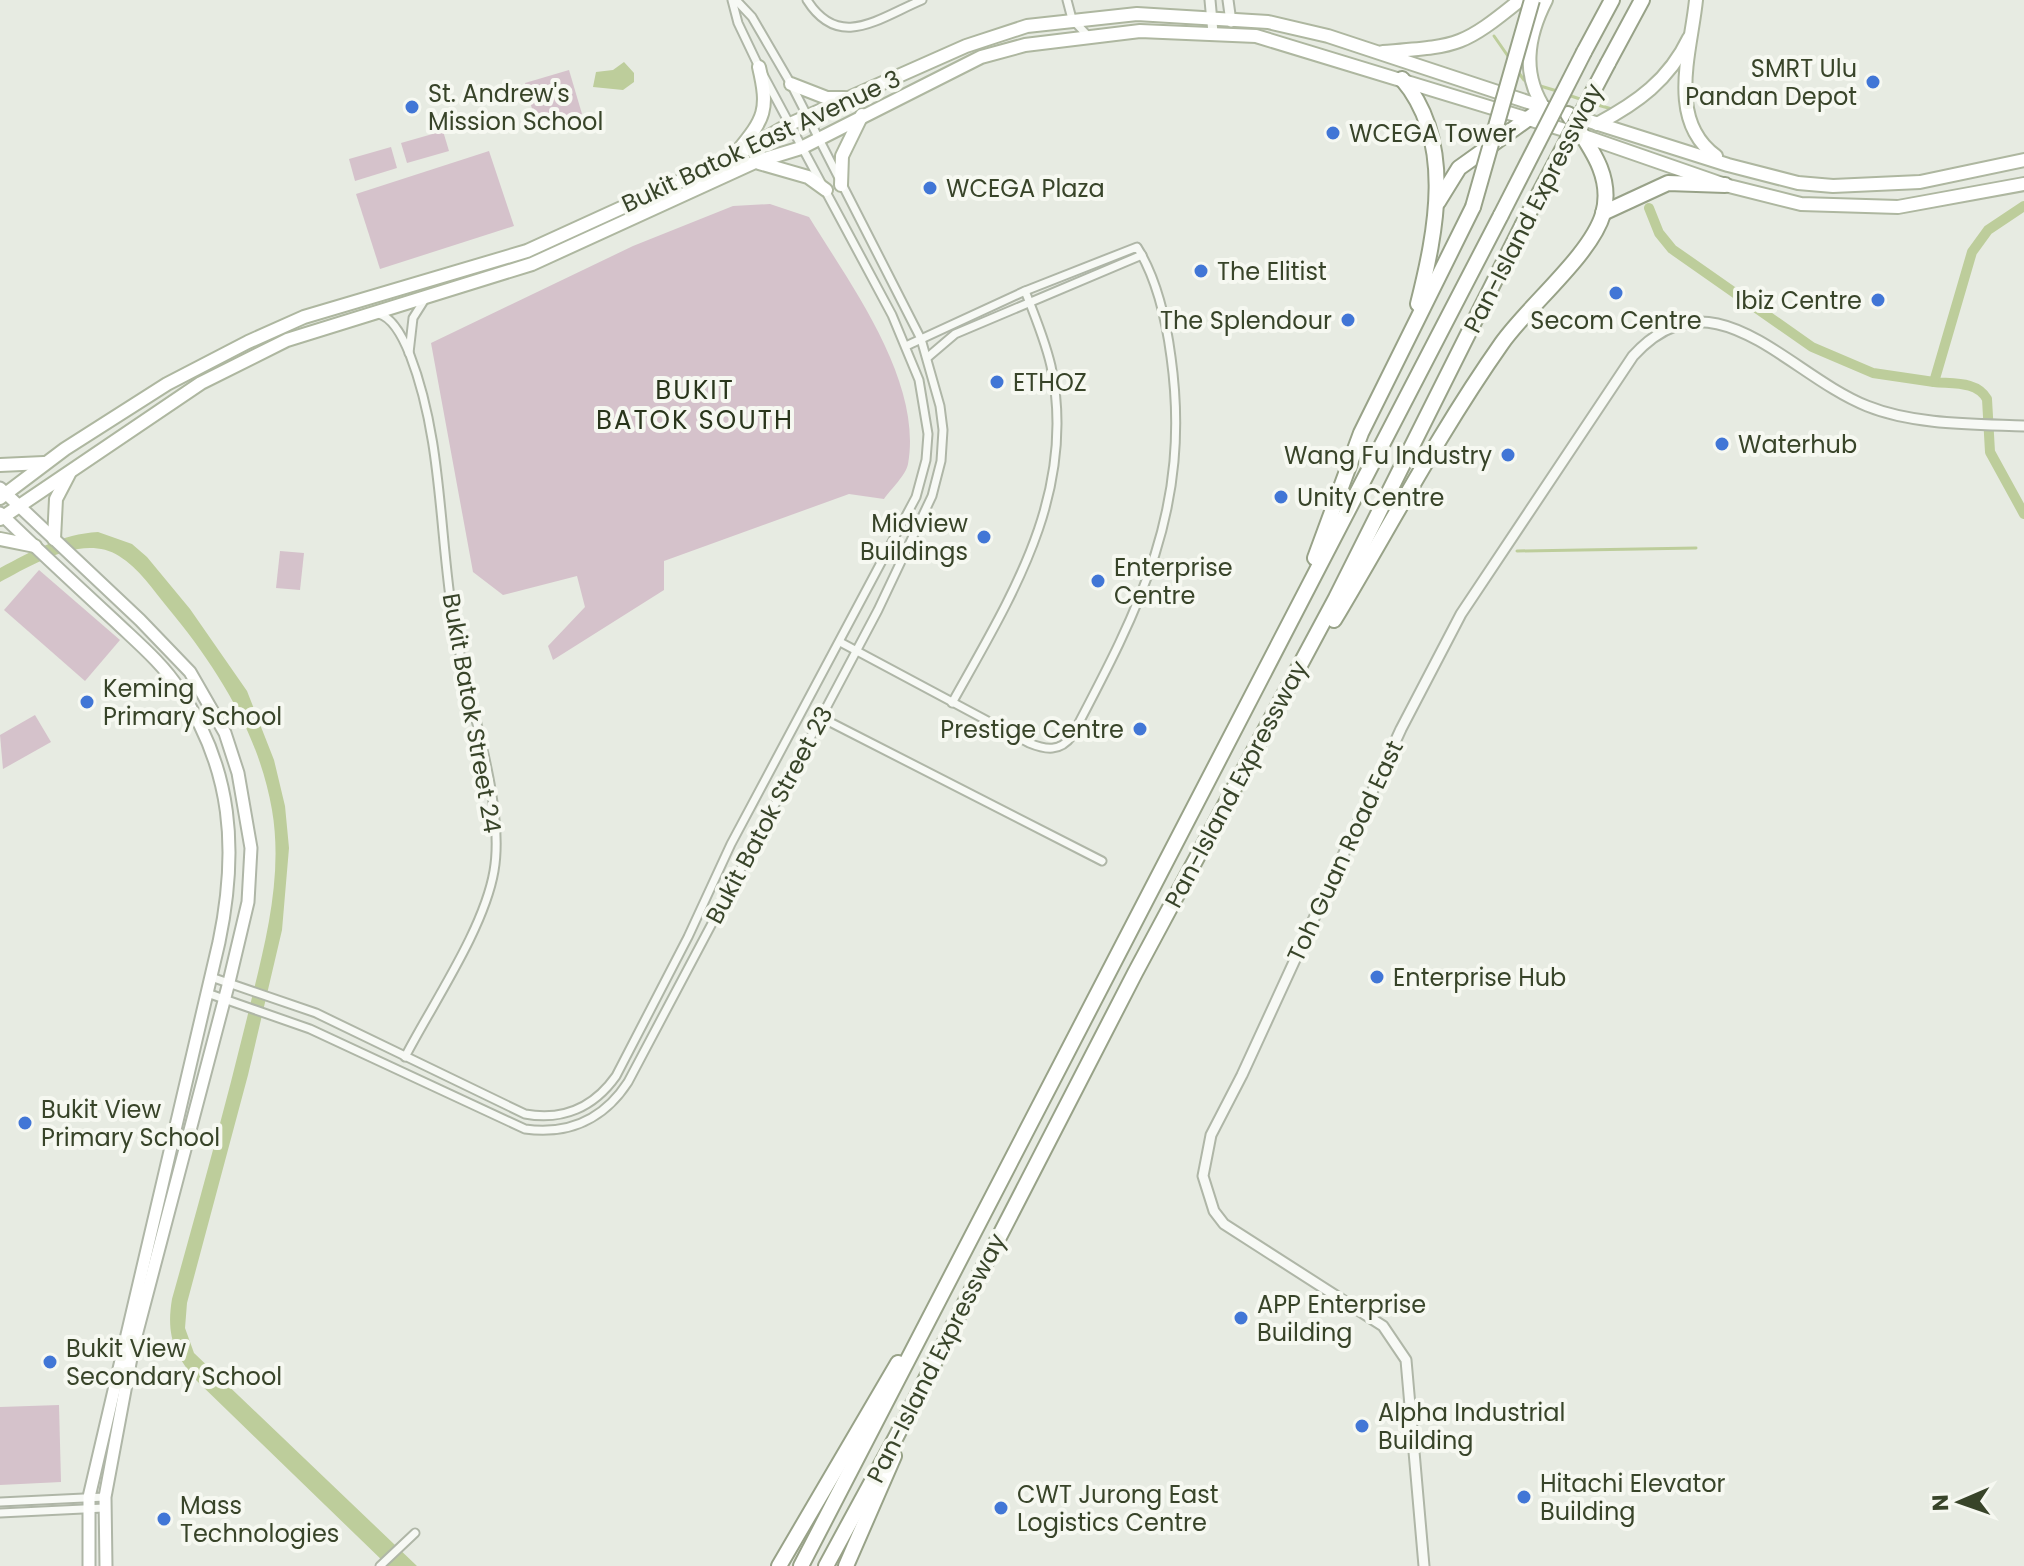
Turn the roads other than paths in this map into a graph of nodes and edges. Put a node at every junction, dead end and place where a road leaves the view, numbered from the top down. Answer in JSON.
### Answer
{"nodes":[{"id":1,"x":734,"y":0,"type":"edge"},
{"id":2,"x":807,"y":0,"type":"edge"},
{"id":3,"x":922,"y":0,"type":"edge"},
{"id":4,"x":1067,"y":0,"type":"edge"},
{"id":5,"x":1210,"y":0,"type":"edge"},
{"id":6,"x":1228,"y":0,"type":"edge"},
{"id":7,"x":1520,"y":0,"type":"edge"},
{"id":8,"x":1532,"y":0,"type":"edge"},
{"id":9,"x":1546,"y":0,"type":"edge"},
{"id":10,"x":1612,"y":0,"type":"edge"},
{"id":11,"x":1642,"y":0,"type":"edge"},
{"id":12,"x":1696,"y":0,"type":"edge"},
{"id":13,"x":1212,"y":16,"type":"junction"},
{"id":14,"x":1230,"y":17,"type":"junction"},
{"id":15,"x":1072,"y":19,"type":"junction"},
{"id":16,"x":1213,"y":33,"type":"junction"},
{"id":17,"x":1231,"y":34,"type":"junction"},
{"id":18,"x":1691,"y":35,"type":"junction"},
{"id":19,"x":1088,"y":36,"type":"junction"},
{"id":20,"x":1376,"y":52,"type":"junction"},
{"id":21,"x":759,"y":67,"type":"junction"},
{"id":22,"x":1402,"y":79,"type":"junction"},
{"id":23,"x":791,"y":84,"type":"junction"},
{"id":24,"x":854,"y":98,"type":"junction"},
{"id":25,"x":1543,"y":108,"type":"junction"},
{"id":26,"x":1568,"y":114,"type":"junction"},
{"id":27,"x":862,"y":115,"type":"junction"},
{"id":28,"x":807,"y":116,"type":"junction"},
{"id":29,"x":1526,"y":120,"type":"junction"},
{"id":30,"x":1597,"y":123,"type":"junction"},
{"id":31,"x":790,"y":124,"type":"junction"},
{"id":32,"x":1560,"y":129,"type":"junction"},
{"id":33,"x":1581,"y":135,"type":"junction"},
{"id":34,"x":818,"y":140,"type":"junction"},
{"id":35,"x":801,"y":148,"type":"junction"},
{"id":36,"x":733,"y":157,"type":"junction"},
{"id":37,"x":2024,"y":160,"type":"edge"},
{"id":38,"x":755,"y":162,"type":"junction"},
{"id":39,"x":1728,"y":165,"type":"junction"},
{"id":40,"x":2024,"y":184,"type":"edge"},
{"id":41,"x":841,"y":185,"type":"junction"},
{"id":42,"x":1725,"y":185,"type":"junction"},
{"id":43,"x":826,"y":190,"type":"junction"},
{"id":44,"x":1436,"y":210,"type":"junction"},
{"id":45,"x":1603,"y":213,"type":"junction"},
{"id":46,"x":1142,"y":255,"type":"junction"},
{"id":47,"x":1025,"y":291,"type":"junction"},
{"id":48,"x":426,"y":297,"type":"junction"},
{"id":49,"x":1029,"y":301,"type":"junction"},
{"id":50,"x":372,"y":313,"type":"junction"},
{"id":51,"x":1413,"y":328,"type":"junction"},
{"id":52,"x":921,"y":339,"type":"junction"},
{"id":53,"x":906,"y":346,"type":"junction"},
{"id":54,"x":409,"y":353,"type":"junction"},
{"id":55,"x":928,"y":357,"type":"junction"},
{"id":56,"x":2024,"y":426,"type":"edge"},
{"id":57,"x":47,"y":463,"type":"junction"},
{"id":58,"x":0,"y":465,"type":"edge"},
{"id":59,"x":71,"y":471,"type":"junction"},
{"id":60,"x":2,"y":493,"type":"edge"},
{"id":61,"x":18,"y":506,"type":"junction"},
{"id":62,"x":1,"y":516,"type":"edge"},
{"id":63,"x":0,"y":539,"type":"edge"},
{"id":64,"x":55,"y":540,"type":"junction"},
{"id":65,"x":37,"y":547,"type":"junction"},
{"id":66,"x":1305,"y":588,"type":"junction"},
{"id":67,"x":840,"y":642,"type":"junction"},
{"id":68,"x":856,"y":651,"type":"junction"},
{"id":69,"x":952,"y":703,"type":"junction"},
{"id":70,"x":1278,"y":708,"type":"junction"},
{"id":71,"x":820,"y":717,"type":"junction"},
{"id":72,"x":1102,"y":861,"type":"dead end"},
{"id":73,"x":211,"y":977,"type":"junction"},
{"id":74,"x":229,"y":982,"type":"junction"},
{"id":75,"x":207,"y":993,"type":"junction"},
{"id":76,"x":225,"y":998,"type":"junction"},
{"id":77,"x":405,"y":1057,"type":"junction"},
{"id":78,"x":949,"y":1283,"type":"junction"},
{"id":79,"x":895,"y":1439,"type":"junction"},
{"id":80,"x":0,"y":1502,"type":"edge"},
{"id":81,"x":88,"y":1503,"type":"junction"},
{"id":82,"x":104,"y":1503,"type":"junction"},
{"id":83,"x":0,"y":1513,"type":"edge"},
{"id":84,"x":415,"y":1533,"type":"dead end"},
{"id":85,"x":382,"y":1564,"type":"edge"},
{"id":86,"x":89,"y":1566,"type":"edge"},
{"id":87,"x":106,"y":1566,"type":"edge"},
{"id":88,"x":779,"y":1566,"type":"edge"},
{"id":89,"x":801,"y":1566,"type":"edge"},
{"id":90,"x":826,"y":1566,"type":"edge"},
{"id":91,"x":846,"y":1566,"type":"edge"},
{"id":92,"x":1424,"y":1566,"type":"edge"}],
"edges":[{"from":1,"to":21,"type":"street","name":"Bukit Batok Street 23"},
{"from":1,"to":23,"type":"street","name":"Bukit Batok Street 23"},
{"from":2,"to":3,"type":"street"},
{"from":4,"to":15,"type":"street"},
{"from":5,"to":13,"type":"street"},
{"from":6,"to":14,"type":"street"},
{"from":7,"to":20,"type":"main road"},
{"from":8,"to":51,"type":"highway","bridge":true},
{"from":9,"to":25,"type":"main road"},
{"from":10,"to":66,"type":"highway","name":"Pan-Island Expressway","bridge":true},
{"from":11,"to":70,"type":"highway","name":"Pan-Island Expressway","bridge":true},
{"from":12,"to":18,"type":"main road"},
{"from":13,"to":14,"type":"main road","name":"Bukit Batok East Avenue 3"},
{"from":13,"to":15,"type":"main road","name":"Bukit Batok East Avenue 3"},
{"from":13,"to":16,"type":"street"},
{"from":14,"to":17,"type":"street"},
{"from":14,"to":20,"type":"main road","name":"Bukit Batok East Avenue 3"},
{"from":15,"to":19,"type":"street"},
{"from":15,"to":24,"type":"main road","name":"Bukit Batok East Avenue 3"},
{"from":16,"to":17,"type":"main road","name":"Bukit Batok East Avenue 3"},
{"from":16,"to":19,"type":"main road","name":"Bukit Batok East Avenue 3"},
{"from":17,"to":22,"type":"main road","name":"Bukit Batok East Avenue 3"},
{"from":18,"to":30,"type":"main road"},
{"from":18,"to":39,"type":"main road"},
{"from":19,"to":27,"type":"main road","name":"Bukit Batok East Avenue 3"},
{"from":20,"to":25,"type":"main road","name":"Bukit Batok East Avenue 3"},
{"from":21,"to":31,"type":"street","name":"Bukit Batok Street 23"},
{"from":21,"to":36,"type":"main road"},
{"from":22,"to":29,"type":"main road","name":"Bukit Batok East Avenue 3"},
{"from":22,"to":44,"type":"highway"},
{"from":23,"to":24,"type":"main road"},
{"from":23,"to":28,"type":"street","name":"Bukit Batok Street 23"},
{"from":24,"to":28,"type":"main road","name":"Bukit Batok East Avenue 3"},
{"from":25,"to":26,"type":"main road","name":"Bukit Batok East Avenue 3"},
{"from":25,"to":29,"type":"highway"},
{"from":25,"to":32,"type":"main road"},
{"from":26,"to":30,"type":"main road","name":"Bukit Batok East Avenue 3"},
{"from":26,"to":33,"type":"highway"},
{"from":27,"to":34,"type":"main road","name":"Bukit Batok East Avenue 3"},
{"from":27,"to":41,"type":"main road"},
{"from":28,"to":31,"type":"main road","name":"Bukit Batok East Avenue 3"},
{"from":28,"to":34,"type":"street","name":"Bukit Batok Street 23"},
{"from":29,"to":32,"type":"main road","name":"Bukit Batok East Avenue 3"},
{"from":29,"to":44,"type":"highway"},
{"from":30,"to":33,"type":"main road"},
{"from":30,"to":39,"type":"main road","name":"Bukit Batok East Avenue 3"},
{"from":31,"to":35,"type":"street","name":"Bukit Batok Street 23"},
{"from":31,"to":36,"type":"main road","name":"Bukit Batok East Avenue 3"},
{"from":32,"to":33,"type":"main road","name":"Bukit Batok East Avenue 3"},
{"from":33,"to":42,"type":"main road","name":"Bukit Batok East Avenue 3"},
{"from":33,"to":45,"type":"highway"},
{"from":34,"to":35,"type":"main road","name":"Bukit Batok East Avenue 3"},
{"from":34,"to":41,"type":"street","name":"Bukit Batok Street 23"},
{"from":35,"to":38,"type":"main road","name":"Bukit Batok East Avenue 3"},
{"from":35,"to":43,"type":"street","name":"Bukit Batok Street 23"},
{"from":36,"to":57,"type":"main road","name":"Bukit Batok East Avenue 3"},
{"from":37,"to":39,"type":"main road","name":"Bukit Batok East Avenue 3"},
{"from":38,"to":43,"type":"main road"},
{"from":38,"to":48,"type":"main road","name":"Bukit Batok East Avenue 3"},
{"from":40,"to":42,"type":"main road","name":"Bukit Batok East Avenue 3"},
{"from":41,"to":52,"type":"street","name":"Bukit Batok Street 23"},
{"from":42,"to":45,"type":"highway"},
{"from":43,"to":53,"type":"street","name":"Bukit Batok Street 23"},
{"from":44,"to":51,"type":"highway"},
{"from":45,"to":70,"type":"highway"},
{"from":46,"to":47,"type":"street"},
{"from":46,"to":49,"type":"street"},
{"from":46,"to":69,"type":"street"},
{"from":47,"to":49,"type":"street"},
{"from":47,"to":52,"type":"street"},
{"from":48,"to":50,"type":"main road","name":"Bukit Batok East Avenue 3"},
{"from":48,"to":54,"type":"street","name":"Bukit Batok Street 24"},
{"from":49,"to":55,"type":"street"},
{"from":49,"to":69,"type":"street"},
{"from":50,"to":54,"type":"street","name":"Bukit Batok Street 24"},
{"from":50,"to":59,"type":"main road","name":"Bukit Batok East Avenue 3"},
{"from":51,"to":66,"type":"highway"},
{"from":52,"to":53,"type":"street"},
{"from":52,"to":55,"type":"street","name":"Bukit Batok Street 23"},
{"from":53,"to":67,"type":"street","name":"Bukit Batok Street 23"},
{"from":54,"to":77,"type":"street","name":"Bukit Batok Street 24"},
{"from":55,"to":68,"type":"street","name":"Bukit Batok Street 23"},
{"from":56,"to":92,"type":"street","name":"Toh Guan Road East"},
{"from":57,"to":58,"type":"main road"},
{"from":57,"to":60,"type":"main road","name":"Bukit Batok East Avenue 3"},
{"from":59,"to":61,"type":"main road","name":"Bukit Batok East Avenue 3"},
{"from":59,"to":64,"type":"main road"},
{"from":60,"to":61,"type":"main road"},
{"from":61,"to":62,"type":"main road","name":"Bukit Batok East Avenue 3"},
{"from":61,"to":64,"type":"main road"},
{"from":62,"to":65,"type":"main road"},
{"from":63,"to":65,"type":"main road"},
{"from":64,"to":74,"type":"main road"},
{"from":65,"to":73,"type":"main road"},
{"from":66,"to":78,"type":"highway","name":"Pan-Island Expressway"},
{"from":67,"to":68,"type":"street"},
{"from":67,"to":77,"type":"street","name":"Bukit Batok Street 23"},
{"from":68,"to":69,"type":"street"},
{"from":68,"to":71,"type":"street","name":"Bukit Batok Street 23"},
{"from":70,"to":79,"type":"highway","name":"Pan-Island Expressway"},
{"from":71,"to":72,"type":"street"},
{"from":71,"to":76,"type":"street","name":"Bukit Batok Street 23"},
{"from":73,"to":74,"type":"street","name":"Bukit Batok Street 23"},
{"from":73,"to":75,"type":"main road"},
{"from":74,"to":76,"type":"main road"},
{"from":74,"to":77,"type":"street","name":"Bukit Batok Street 23"},
{"from":75,"to":76,"type":"street","name":"Bukit Batok Street 23"},
{"from":75,"to":81,"type":"main road"},
{"from":76,"to":82,"type":"main road"},
{"from":78,"to":88,"type":"highway"},
{"from":78,"to":89,"type":"highway","name":"Pan-Island Expressway"},
{"from":79,"to":90,"type":"highway","name":"Pan-Island Expressway"},
{"from":79,"to":91,"type":"highway"},
{"from":80,"to":81,"type":"street"},
{"from":81,"to":82,"type":"street"},
{"from":81,"to":83,"type":"street"},
{"from":81,"to":86,"type":"main road"},
{"from":82,"to":87,"type":"main road"},
{"from":84,"to":85,"type":"street"}]}
